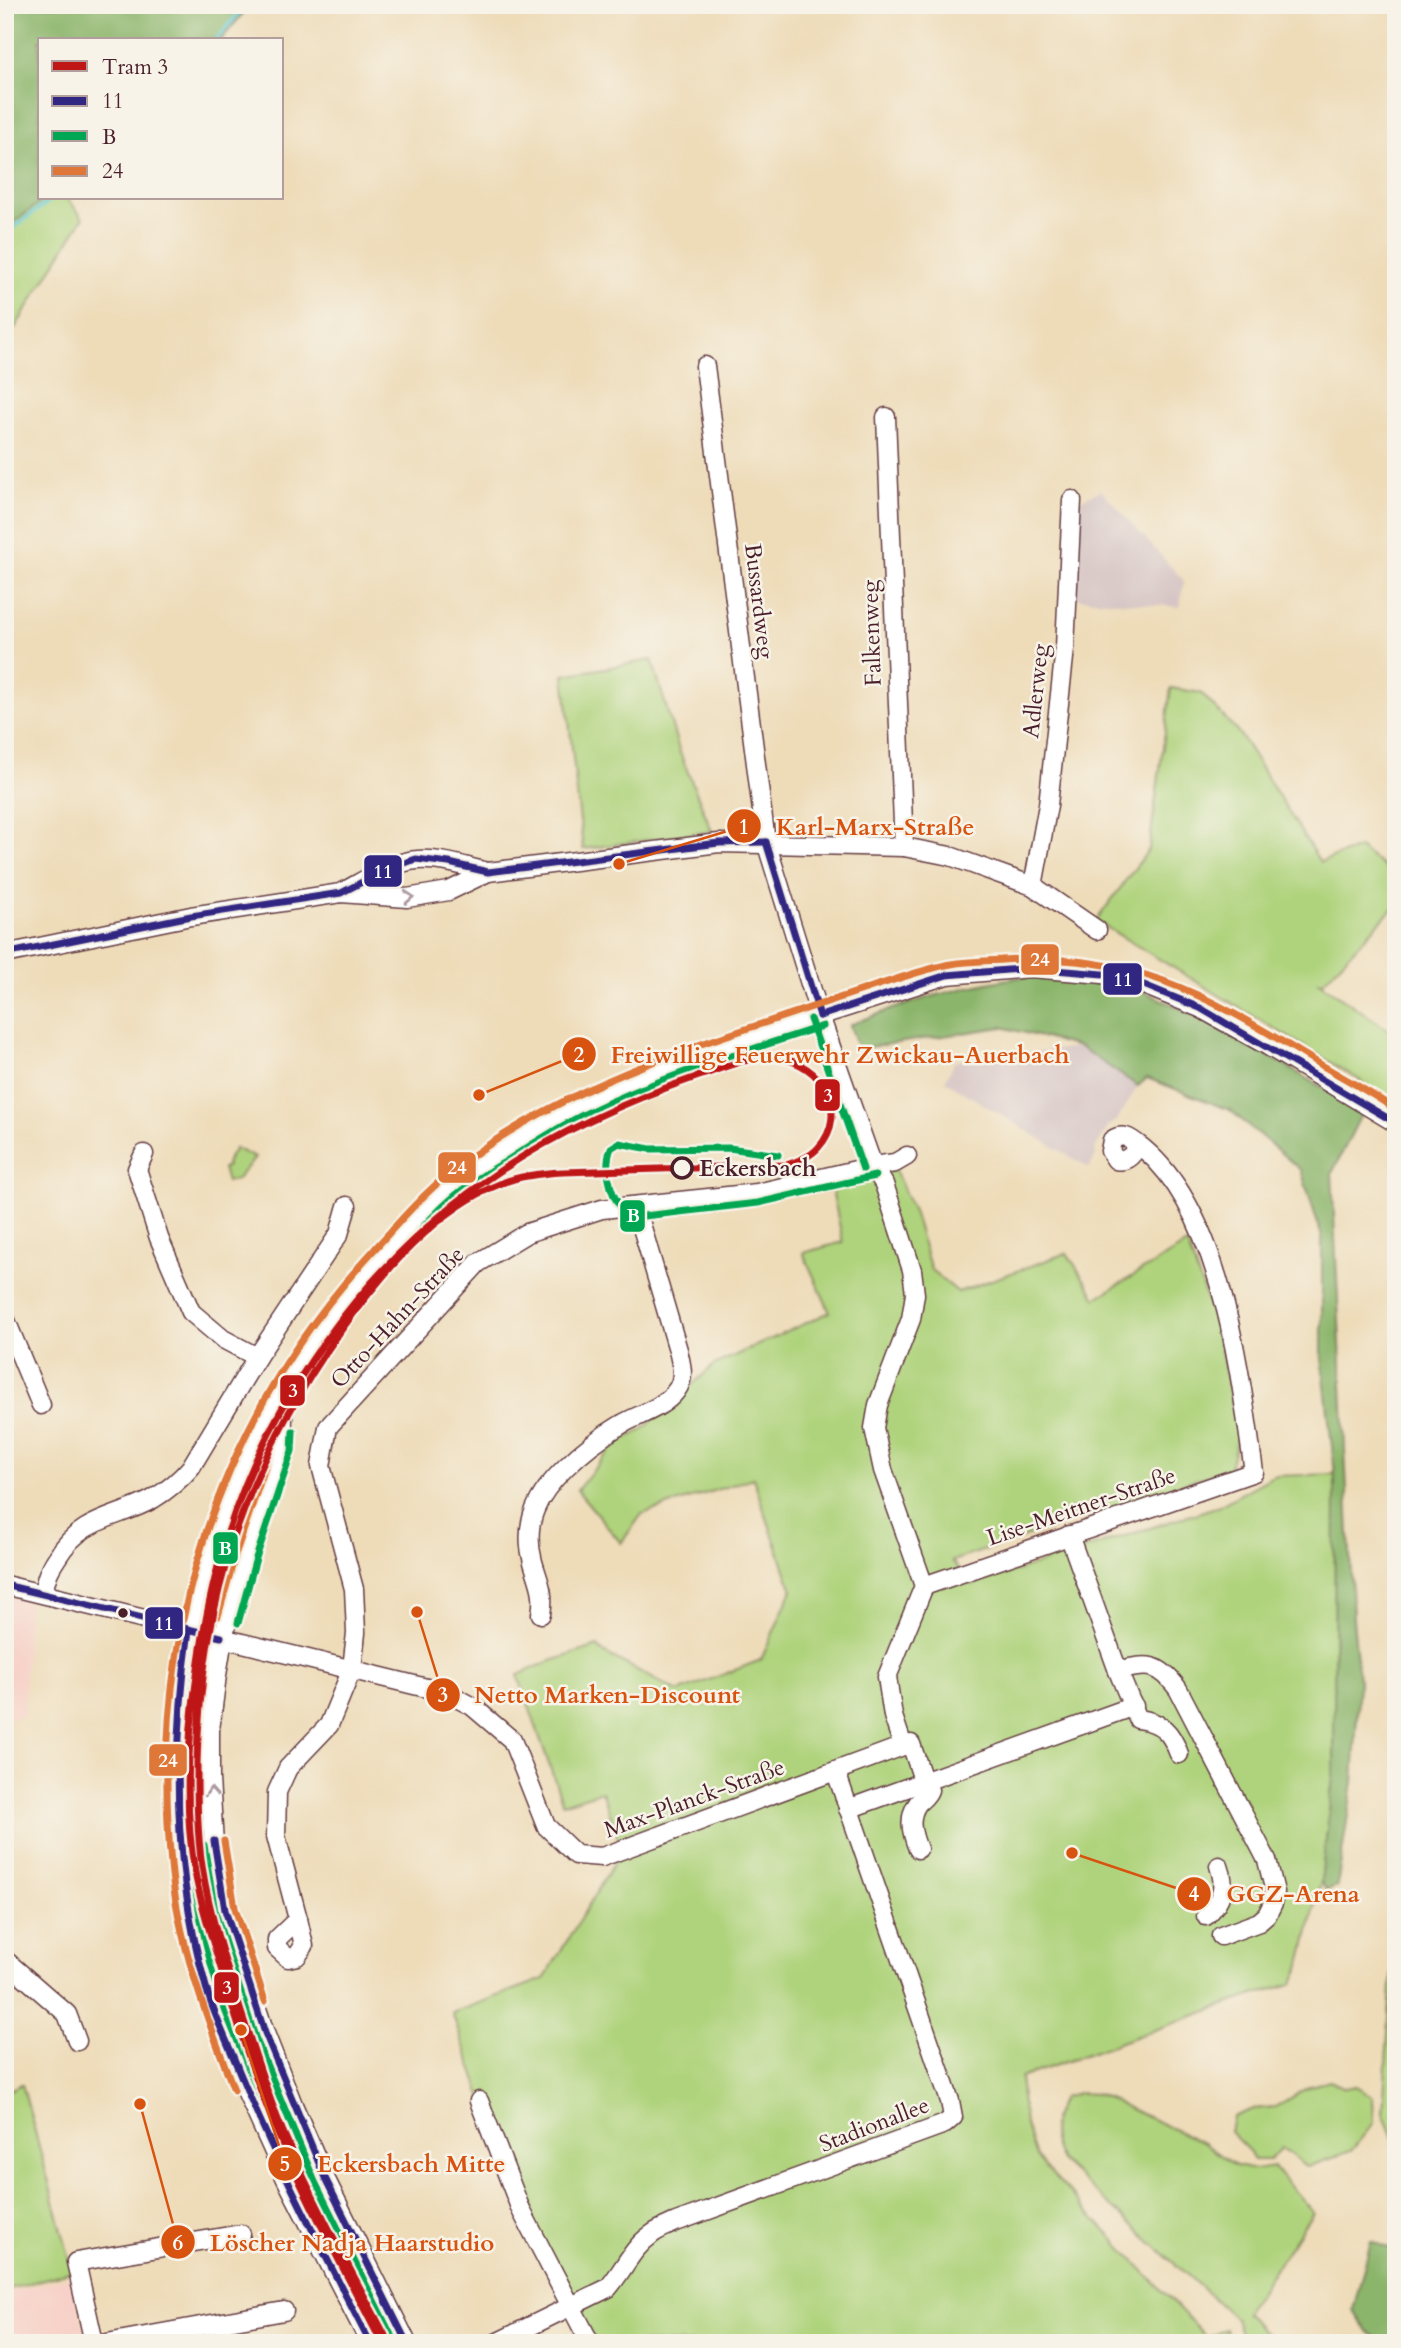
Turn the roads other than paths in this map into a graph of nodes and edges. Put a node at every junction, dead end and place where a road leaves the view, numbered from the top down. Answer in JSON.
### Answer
{"nodes":[{"id":1,"x":705,"y":366,"type":"dead end"},
{"id":2,"x":886,"y":417,"type":"dead end"},
{"id":3,"x":1072,"y":500,"type":"dead end"},
{"id":4,"x":766,"y":842,"type":"junction"},
{"id":5,"x":904,"y":846,"type":"junction"},
{"id":6,"x":488,"y":872,"type":"junction"},
{"id":7,"x":1033,"y":886,"type":"junction"},
{"id":8,"x":341,"y":893,"type":"junction"},
{"id":9,"x":1097,"y":930,"type":"dead end"},
{"id":10,"x":5,"y":954,"type":"edge"},
{"id":11,"x":820,"y":1016,"type":"junction"},
{"id":12,"x":1392,"y":1120,"type":"edge"},
{"id":13,"x":1139,"y":1145,"type":"dead end"},
{"id":14,"x":144,"y":1154,"type":"dead end"},
{"id":15,"x":907,"y":1156,"type":"dead end"},
{"id":16,"x":873,"y":1166,"type":"junction"},
{"id":17,"x":347,"y":1206,"type":"dead end"},
{"id":18,"x":636,"y":1206,"type":"junction"},
{"id":19,"x":5,"y":1318,"type":"edge"},
{"id":20,"x":300,"y":1356,"type":"junction"},
{"id":21,"x":257,"y":1357,"type":"junction"},
{"id":22,"x":41,"y":1405,"type":"dead end"},
{"id":23,"x":1069,"y":1535,"type":"junction"},
{"id":24,"x":5,"y":1585,"type":"edge"},
{"id":25,"x":924,"y":1586,"type":"junction"},
{"id":26,"x":44,"y":1593,"type":"junction"},
{"id":27,"x":541,"y":1614,"type":"dead end"},
{"id":28,"x":189,"y":1630,"type":"junction"},
{"id":29,"x":223,"y":1638,"type":"junction"},
{"id":30,"x":352,"y":1669,"type":"junction"},
{"id":31,"x":1118,"y":1671,"type":"junction"},
{"id":32,"x":1134,"y":1706,"type":"junction"},
{"id":33,"x":907,"y":1745,"type":"junction"},
{"id":34,"x":1178,"y":1754,"type":"dead end"},
{"id":35,"x":836,"y":1772,"type":"junction"},
{"id":36,"x":924,"y":1783,"type":"junction"},
{"id":37,"x":848,"y":1809,"type":"junction"},
{"id":38,"x":918,"y":1849,"type":"dead end"},
{"id":39,"x":1219,"y":1866,"type":"dead end"},
{"id":40,"x":1206,"y":1916,"type":"dead end"},
{"id":41,"x":298,"y":1919,"type":"dead end"},
{"id":42,"x":1221,"y":1936,"type":"dead end"},
{"id":43,"x":5,"y":1960,"type":"edge"},
{"id":44,"x":77,"y":2040,"type":"dead end"},
{"id":45,"x":479,"y":2101,"type":"dead end"},
{"id":46,"x":241,"y":2234,"type":"dead end"},
{"id":47,"x":572,"y":2306,"type":"junction"},
{"id":48,"x":284,"y":2311,"type":"dead end"},
{"id":49,"x":94,"y":2343,"type":"edge"},
{"id":50,"x":107,"y":2343,"type":"edge"},
{"id":51,"x":370,"y":2343,"type":"edge"},
{"id":52,"x":408,"y":2343,"type":"edge"},
{"id":53,"x":496,"y":2343,"type":"edge"},
{"id":54,"x":590,"y":2343,"type":"edge"}],
"edges":[{"from":1,"to":4,"type":"street","name":"Bussardweg"},
{"from":2,"to":5,"type":"street","name":"Falkenweg"},
{"from":3,"to":7,"type":"street","name":"Adlerweg"},
{"from":4,"to":5,"type":"street"},
{"from":4,"to":6,"type":"street"},
{"from":4,"to":11,"type":"street","name":"Bussardweg"},
{"from":5,"to":7,"type":"street"},
{"from":8,"to":6,"type":"street","one_way":true},
{"from":6,"to":8,"type":"street"},
{"from":7,"to":9,"type":"street"},
{"from":8,"to":10,"type":"street"},
{"from":11,"to":12,"type":"street"},
{"from":11,"to":16,"type":"street","name":"Bussardweg"},
{"from":11,"to":20,"type":"street"},
{"from":13,"to":23,"type":"street","name":"Lise-Meitner-Straße"},
{"from":14,"to":21,"type":"street"},
{"from":15,"to":16,"type":"street","name":"Otto-Hahn-Straße"},
{"from":16,"to":18,"type":"street","name":"Otto-Hahn-Straße"},
{"from":16,"to":25,"type":"street","name":"Bussardweg"},
{"from":17,"to":21,"type":"street"},
{"from":18,"to":27,"type":"street"},
{"from":18,"to":30,"type":"street","name":"Otto-Hahn-Straße"},
{"from":19,"to":22,"type":"street"},
{"from":20,"to":28,"type":"street"},
{"from":20,"to":29,"type":"street"},
{"from":21,"to":26,"type":"street"},
{"from":23,"to":25,"type":"street","name":"Lise-Meitner-Straße"},
{"from":23,"to":31,"type":"street"},
{"from":24,"to":26,"type":"street","name":"Max-Planck-Straße"},
{"from":25,"to":33,"type":"street"},
{"from":26,"to":28,"type":"street","name":"Max-Planck-Straße"},
{"from":28,"to":29,"type":"street","name":"Max-Planck-Straße"},
{"from":28,"to":51,"type":"street"},
{"from":29,"to":30,"type":"street","name":"Max-Planck-Straße"},
{"from":52,"to":29,"type":"street","one_way":true},
{"from":30,"to":35,"type":"street","name":"Max-Planck-Straße"},
{"from":30,"to":41,"type":"street","name":"Otto-Hahn-Straße"},
{"from":31,"to":32,"type":"street"},
{"from":31,"to":42,"type":"street"},
{"from":32,"to":34,"type":"street"},
{"from":32,"to":36,"type":"street"},
{"from":33,"to":35,"type":"street","name":"Max-Planck-Straße"},
{"from":33,"to":36,"type":"street"},
{"from":35,"to":37,"type":"street","name":"Stadionallee"},
{"from":36,"to":37,"type":"street"},
{"from":36,"to":38,"type":"street"},
{"from":37,"to":47,"type":"street","name":"Stadionallee"},
{"from":39,"to":40,"type":"street"},
{"from":43,"to":44,"type":"street"},
{"from":45,"to":47,"type":"street"},
{"from":46,"to":49,"type":"street"},
{"from":47,"to":53,"type":"street"},
{"from":47,"to":54,"type":"street"},
{"from":48,"to":50,"type":"street"}]}
